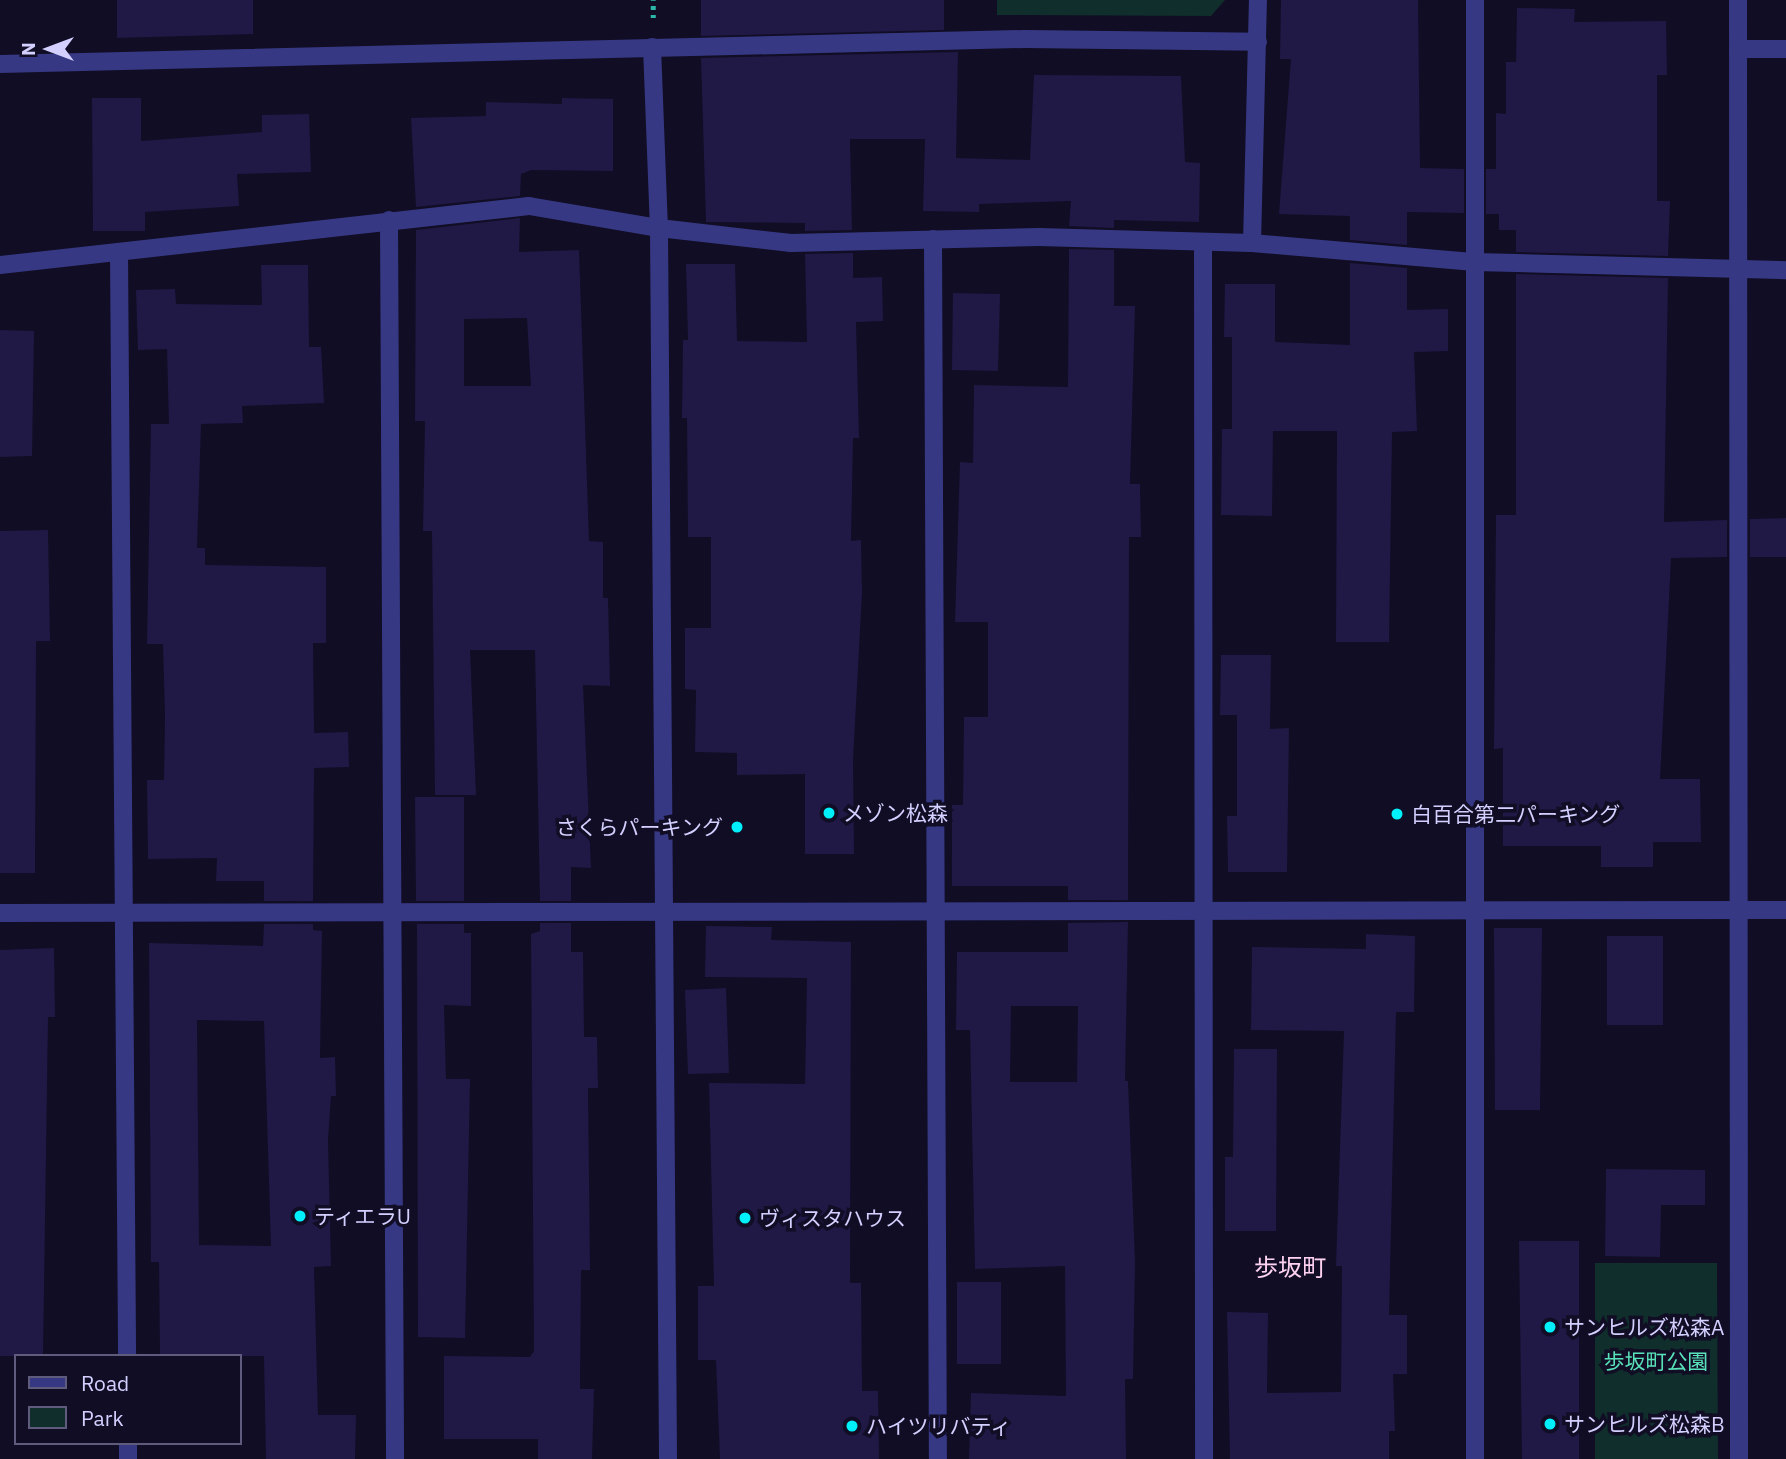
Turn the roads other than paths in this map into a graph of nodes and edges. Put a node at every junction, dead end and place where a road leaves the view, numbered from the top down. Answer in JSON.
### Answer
{"nodes":[{"id":1,"x":1258,"y":0,"type":"edge"},
{"id":2,"x":1475,"y":0,"type":"edge"},
{"id":3,"x":1738,"y":0,"type":"edge"},
{"id":4,"x":1258,"y":42,"type":"junction"},
{"id":5,"x":652,"y":47,"type":"junction"},
{"id":6,"x":1738,"y":49,"type":"junction"},
{"id":7,"x":1786,"y":49,"type":"edge"},
{"id":8,"x":0,"y":64,"type":"edge"},
{"id":9,"x":389,"y":220,"type":"junction"},
{"id":10,"x":659,"y":228,"type":"junction"},
{"id":11,"x":933,"y":239,"type":"junction"},
{"id":12,"x":1203,"y":242,"type":"junction"},
{"id":13,"x":1252,"y":243,"type":"junction"},
{"id":14,"x":119,"y":254,"type":"junction"},
{"id":15,"x":1475,"y":262,"type":"junction"},
{"id":16,"x":0,"y":265,"type":"edge"},
{"id":17,"x":1738,"y":270,"type":"junction"},
{"id":18,"x":1786,"y":270,"type":"edge"},
{"id":19,"x":1475,"y":910,"type":"junction"},
{"id":20,"x":1739,"y":911,"type":"junction"},
{"id":21,"x":1786,"y":911,"type":"edge"},
{"id":22,"x":936,"y":912,"type":"junction"},
{"id":23,"x":1202,"y":912,"type":"junction"},
{"id":24,"x":0,"y":913,"type":"edge"},
{"id":25,"x":122,"y":913,"type":"junction"},
{"id":26,"x":394,"y":913,"type":"junction"},
{"id":27,"x":664,"y":913,"type":"junction"},
{"id":28,"x":127,"y":1354,"type":"edge"},
{"id":29,"x":395,"y":1459,"type":"edge"},
{"id":30,"x":668,"y":1459,"type":"edge"},
{"id":31,"x":938,"y":1459,"type":"edge"},
{"id":32,"x":1204,"y":1459,"type":"edge"},
{"id":33,"x":1475,"y":1459,"type":"edge"},
{"id":34,"x":1740,"y":1459,"type":"edge"}],
"edges":[{"from":1,"to":4,"type":"street"},
{"from":2,"to":15,"type":"street"},
{"from":3,"to":6,"type":"street"},
{"from":4,"to":5,"type":"street"},
{"from":4,"to":13,"type":"street"},
{"from":5,"to":8,"type":"street"},
{"from":5,"to":10,"type":"street"},
{"from":6,"to":7,"type":"street"},
{"from":6,"to":17,"type":"street"},
{"from":9,"to":10,"type":"street"},
{"from":9,"to":14,"type":"street"},
{"from":9,"to":26,"type":"street"},
{"from":10,"to":11,"type":"street"},
{"from":10,"to":27,"type":"street"},
{"from":11,"to":12,"type":"street"},
{"from":11,"to":22,"type":"street"},
{"from":12,"to":13,"type":"street"},
{"from":12,"to":23,"type":"street"},
{"from":13,"to":15,"type":"street"},
{"from":14,"to":16,"type":"street"},
{"from":14,"to":25,"type":"street"},
{"from":15,"to":17,"type":"street"},
{"from":15,"to":19,"type":"street"},
{"from":17,"to":18,"type":"street"},
{"from":17,"to":20,"type":"street"},
{"from":19,"to":20,"type":"street"},
{"from":19,"to":23,"type":"street"},
{"from":19,"to":33,"type":"street"},
{"from":20,"to":21,"type":"street"},
{"from":20,"to":34,"type":"street"},
{"from":22,"to":23,"type":"street"},
{"from":22,"to":27,"type":"street"},
{"from":22,"to":31,"type":"street"},
{"from":23,"to":32,"type":"street"},
{"from":24,"to":25,"type":"street"},
{"from":25,"to":26,"type":"street"},
{"from":25,"to":28,"type":"street"},
{"from":26,"to":27,"type":"street"},
{"from":26,"to":29,"type":"street"},
{"from":27,"to":30,"type":"street"}]}
